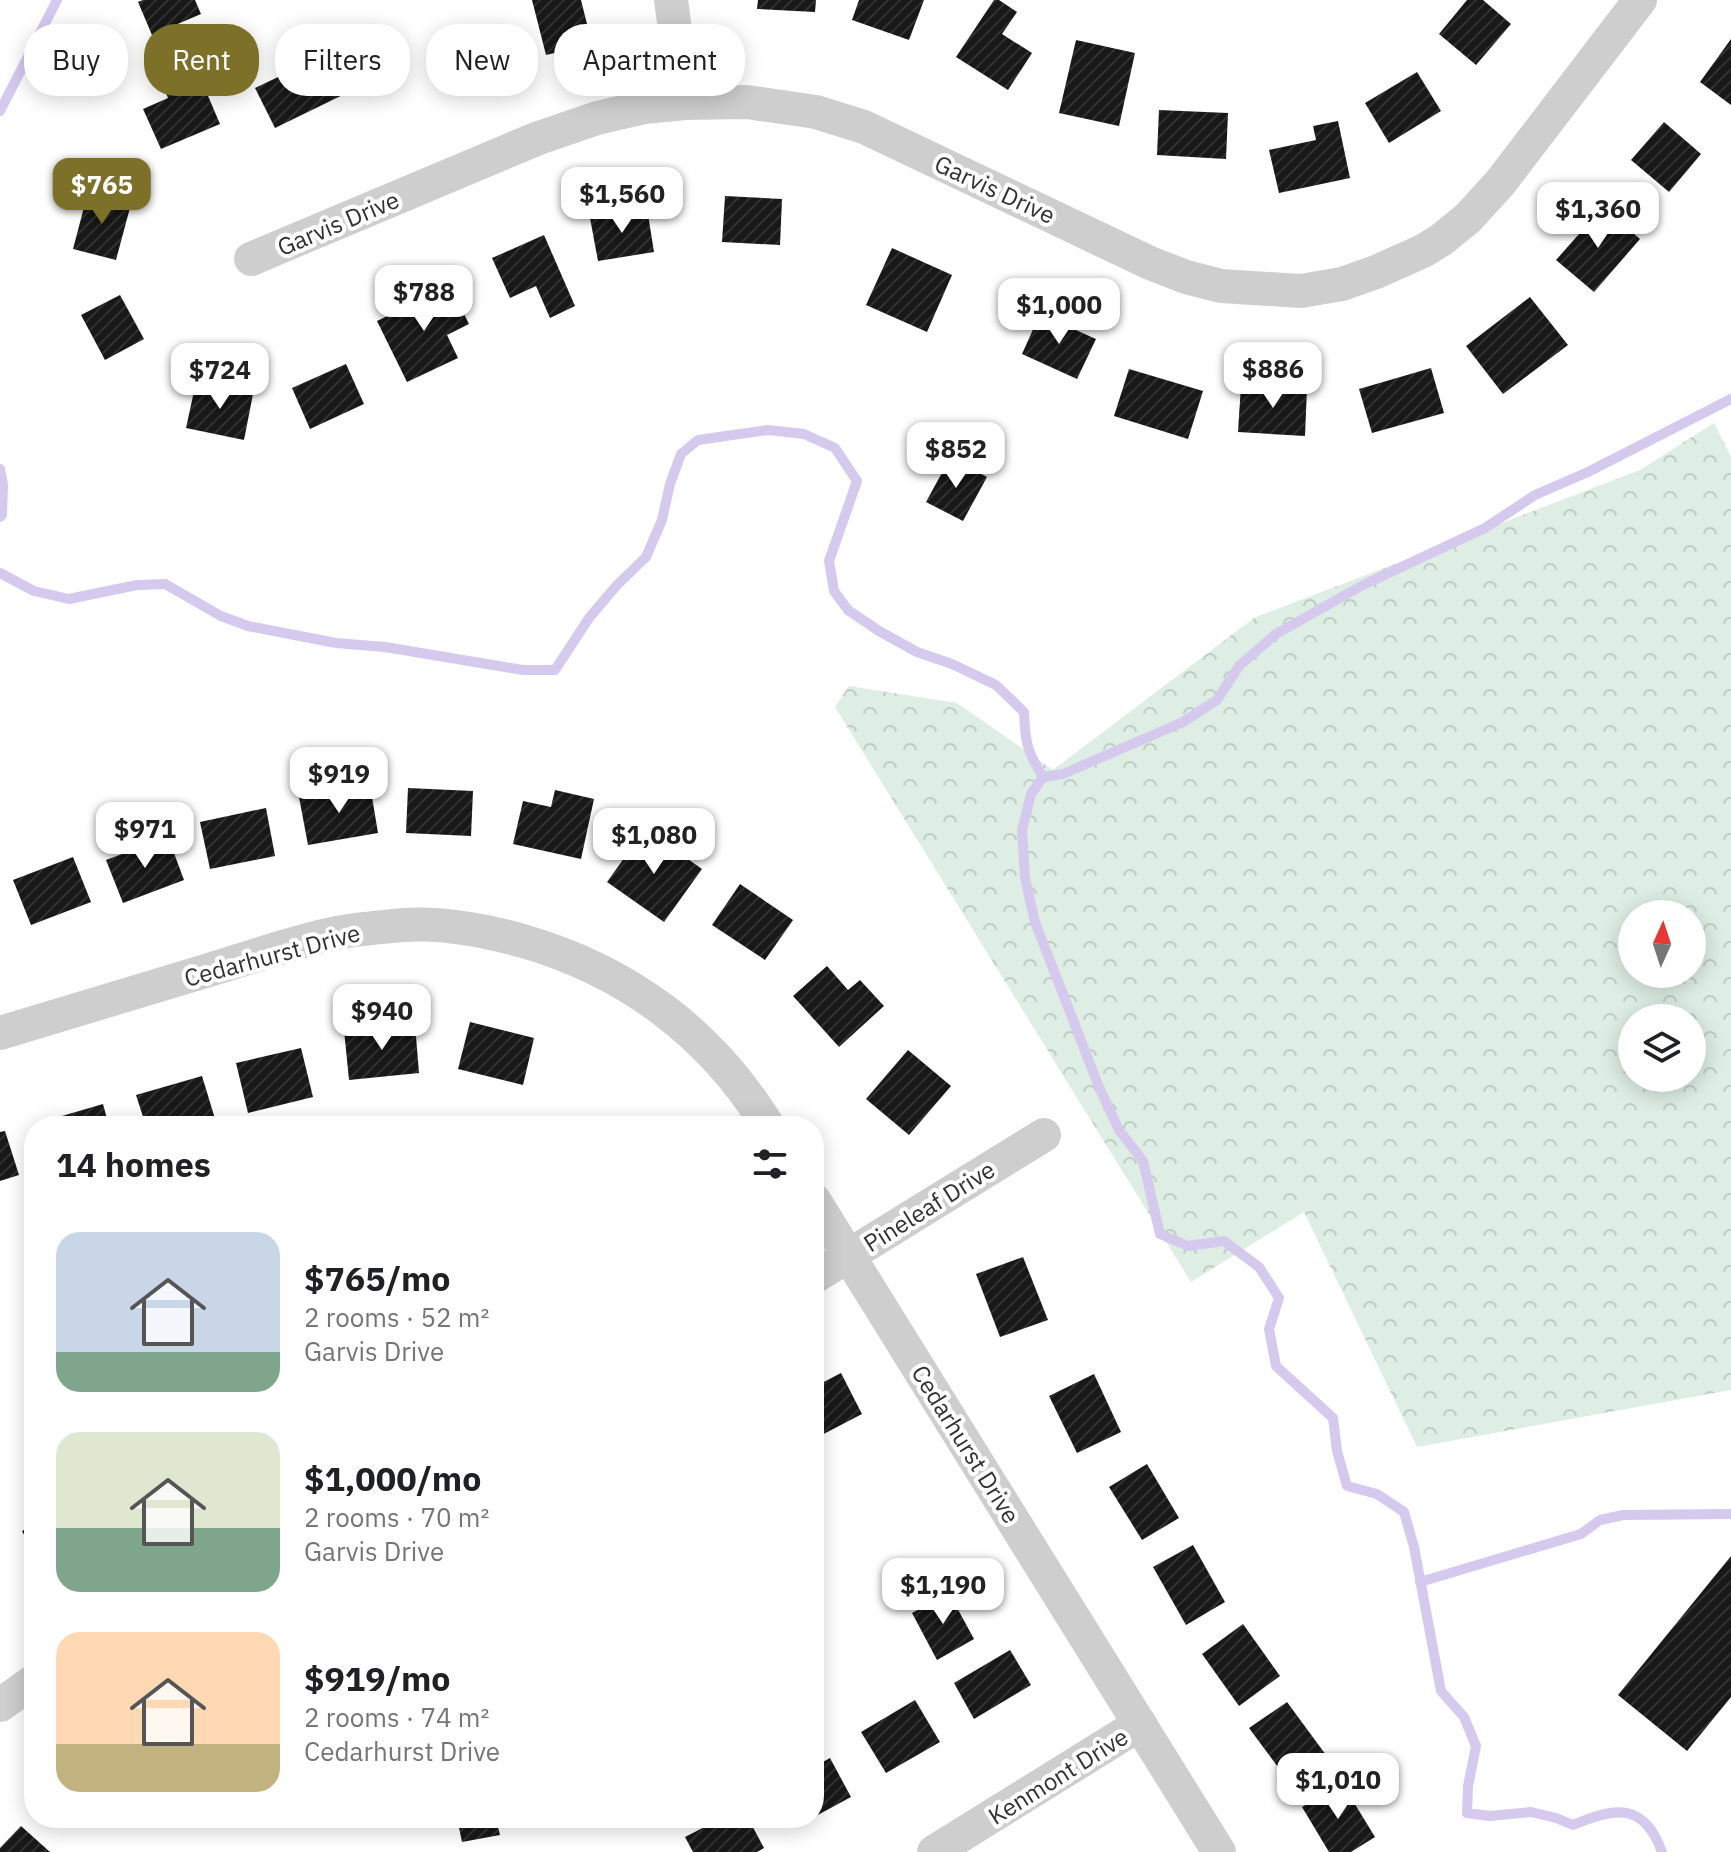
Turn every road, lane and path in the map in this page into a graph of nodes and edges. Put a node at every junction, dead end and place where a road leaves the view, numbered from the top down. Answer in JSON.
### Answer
{"nodes":[{"id":1,"x":671,"y":0,"type":"edge"},
{"id":2,"x":1640,"y":0,"type":"edge"},
{"id":3,"x":685,"y":103,"type":"junction"},
{"id":4,"x":251,"y":259,"type":"dead end"},
{"id":5,"x":0,"y":1033,"type":"edge"},
{"id":6,"x":761,"y":1116,"type":"edge"},
{"id":7,"x":1044,"y":1135,"type":"dead end"},
{"id":8,"x":824,"y":1216,"type":"edge"},
{"id":9,"x":849,"y":1256,"type":"junction"},
{"id":10,"x":824,"y":1271,"type":"edge"},
{"id":11,"x":24,"y":1688,"type":"edge"},
{"id":12,"x":0,"y":1705,"type":"edge"},
{"id":13,"x":1140,"y":1724,"type":"junction"},
{"id":14,"x":934,"y":1852,"type":"edge"},
{"id":15,"x":1219,"y":1852,"type":"edge"}],
"edges":[{"from":1,"to":3,"type":"street"},
{"from":2,"to":3,"type":"street","name":"Garvis Drive"},
{"from":3,"to":4,"type":"street","name":"Garvis Drive"},
{"from":5,"to":6,"type":"street","name":"Cedarhurst Drive"},
{"from":7,"to":9,"type":"street","name":"Pineleaf Drive"},
{"from":8,"to":9,"type":"street","name":"Cedarhurst Drive"},
{"from":9,"to":10,"type":"street","name":"Pineleaf Drive"},
{"from":9,"to":13,"type":"street","name":"Cedarhurst Drive"},
{"from":11,"to":12,"type":"street"},
{"from":13,"to":14,"type":"street","name":"Kenmont Drive"},
{"from":13,"to":15,"type":"street","name":"Cedarhurst Drive"}]}
